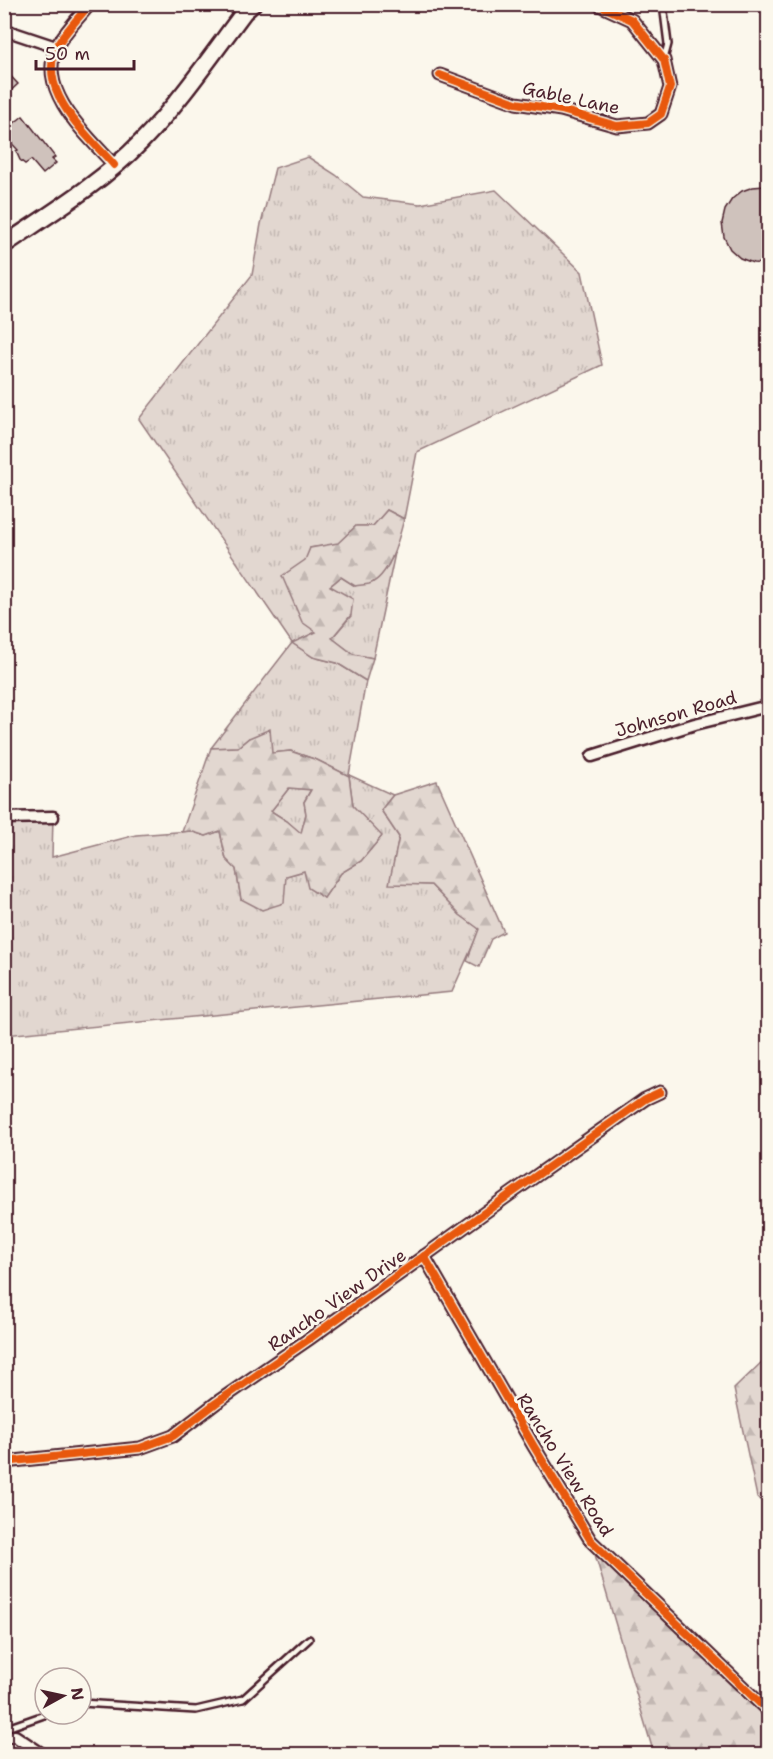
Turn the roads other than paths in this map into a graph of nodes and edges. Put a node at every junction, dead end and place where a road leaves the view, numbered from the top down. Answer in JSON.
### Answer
{"nodes":[{"id":1,"x":90,"y":4,"type":"edge"},
{"id":2,"x":253,"y":4,"type":"edge"},
{"id":3,"x":597,"y":4,"type":"edge"},
{"id":4,"x":663,"y":4,"type":"edge"},
{"id":5,"x":4,"y":27,"type":"edge"},
{"id":6,"x":56,"y":47,"type":"junction"},
{"id":7,"x":664,"y":60,"type":"junction"},
{"id":8,"x":440,"y":75,"type":"dead end"},
{"id":9,"x":114,"y":165,"type":"junction"},
{"id":10,"x":4,"y":245,"type":"edge"},
{"id":11,"x":768,"y":706,"type":"edge"},
{"id":12,"x":592,"y":756,"type":"dead end"},
{"id":13,"x":53,"y":817,"type":"dead end"},
{"id":14,"x":4,"y":819,"type":"edge"},
{"id":15,"x":660,"y":1092,"type":"dead end"},
{"id":16,"x":424,"y":1256,"type":"junction"},
{"id":17,"x":4,"y":1462,"type":"edge"},
{"id":18,"x":309,"y":1639,"type":"dead end"},
{"id":19,"x":93,"y":1704,"type":"edge"},
{"id":20,"x":768,"y":1711,"type":"edge"},
{"id":21,"x":33,"y":1719,"type":"edge"},
{"id":22,"x":4,"y":1729,"type":"edge"},
{"id":23,"x":4,"y":1737,"type":"edge"},
{"id":24,"x":42,"y":1755,"type":"edge"}],
"edges":[{"from":1,"to":6,"type":"street"},
{"from":2,"to":9,"type":"main road"},
{"from":3,"to":7,"type":"street","name":"Gable Lane"},
{"from":4,"to":7,"type":"lane"},
{"from":5,"to":6,"type":"street"},
{"from":6,"to":9,"type":"street"},
{"from":7,"to":8,"type":"street","name":"Gable Lane"},
{"from":9,"to":10,"type":"main road"},
{"from":11,"to":12,"type":"street","name":"Johnson Road"},
{"from":13,"to":14,"type":"street"},
{"from":15,"to":16,"type":"street","name":"Rancho View Drive"},
{"from":16,"to":17,"type":"street","name":"Rancho View Drive"},
{"from":16,"to":20,"type":"street","name":"Rancho View Road"},
{"from":18,"to":19,"type":"lane"},
{"from":21,"to":22,"type":"lane"},
{"from":23,"to":24,"type":"street"}]}
